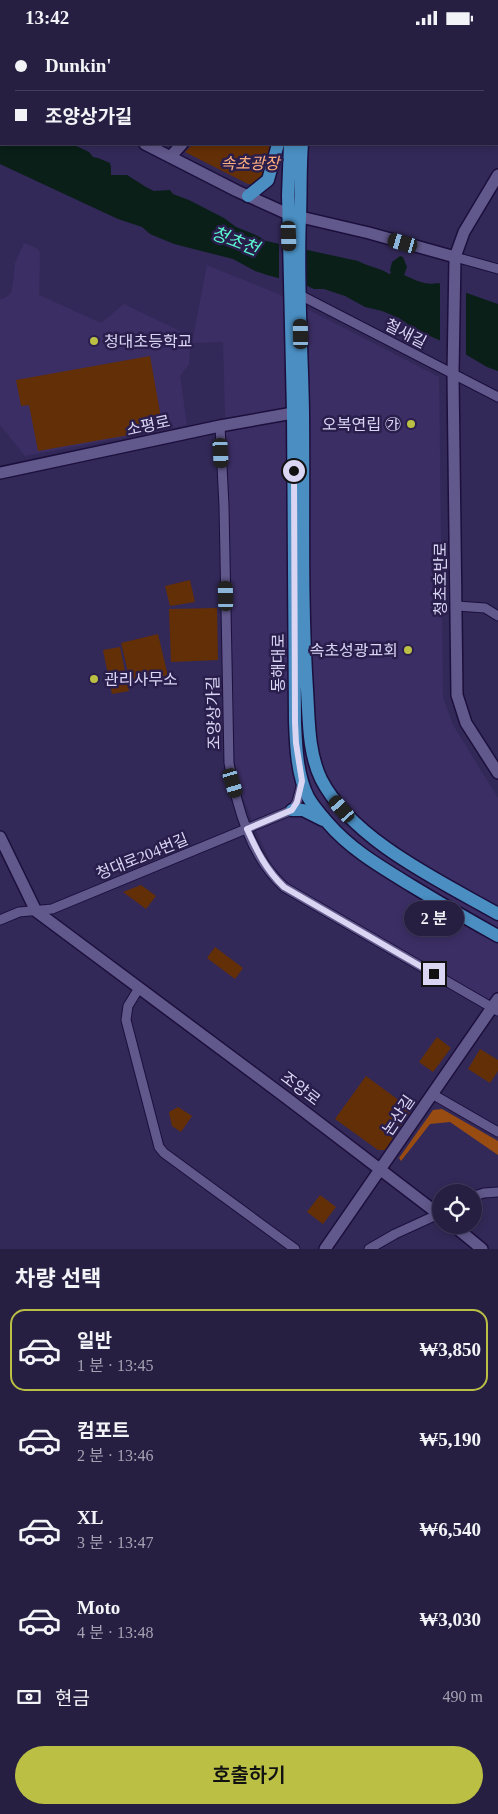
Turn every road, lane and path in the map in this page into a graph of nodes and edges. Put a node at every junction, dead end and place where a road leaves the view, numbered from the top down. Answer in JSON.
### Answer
{"nodes":[{"id":1,"x":147,"y":145,"type":"edge"},
{"id":2,"x":181,"y":145,"type":"edge"},
{"id":3,"x":278,"y":145,"type":"edge"},
{"id":4,"x":290,"y":145,"type":"edge"},
{"id":5,"x":302,"y":145,"type":"edge"},
{"id":6,"x":171,"y":157,"type":"junction"},
{"id":7,"x":498,"y":175,"type":"edge"},
{"id":8,"x":248,"y":196,"type":"junction"},
{"id":9,"x":294,"y":216,"type":"junction"},
{"id":10,"x":455,"y":257,"type":"junction"},
{"id":11,"x":498,"y":269,"type":"edge"},
{"id":12,"x":297,"y":292,"type":"junction"},
{"id":13,"x":453,"y":374,"type":"junction"},
{"id":14,"x":498,"y":397,"type":"edge"},
{"id":15,"x":298,"y":413,"type":"junction"},
{"id":16,"x":220,"y":427,"type":"junction"},
{"id":17,"x":0,"y":473,"type":"edge"},
{"id":18,"x":457,"y":606,"type":"junction"},
{"id":19,"x":498,"y":615,"type":"edge"},
{"id":20,"x":498,"y":773,"type":"edge"},
{"id":21,"x":302,"y":781,"type":"junction"},
{"id":22,"x":292,"y":810,"type":"junction"},
{"id":23,"x":327,"y":822,"type":"junction"},
{"id":24,"x":247,"y":829,"type":"junction"},
{"id":25,"x":0,"y":837,"type":"edge"},
{"id":26,"x":36,"y":911,"type":"junction"},
{"id":27,"x":498,"y":914,"type":"edge"},
{"id":28,"x":0,"y":920,"type":"edge"},
{"id":29,"x":498,"y":937,"type":"edge"},
{"id":30,"x":139,"y":988,"type":"junction"},
{"id":31,"x":496,"y":1006,"type":"edge"},
{"id":32,"x":432,"y":1094,"type":"junction"},
{"id":33,"x":498,"y":1132,"type":"edge"},
{"id":34,"x":382,"y":1169,"type":"junction"},
{"id":35,"x":498,"y":1192,"type":"edge"},
{"id":36,"x":482,"y":1194,"type":"edge"},
{"id":37,"x":432,"y":1207,"type":"edge"},
{"id":38,"x":432,"y":1218,"type":"edge"},
{"id":39,"x":464,"y":1234,"type":"edge"},
{"id":40,"x":290,"y":1247,"type":"edge"},
{"id":41,"x":325,"y":1249,"type":"edge"},
{"id":42,"x":369,"y":1249,"type":"edge"},
{"id":43,"x":482,"y":1249,"type":"edge"}],
"edges":[{"from":1,"to":6,"type":"street"},
{"from":2,"to":6,"type":"street"},
{"from":3,"to":8,"type":"main road"},
{"from":4,"to":9,"type":"main road"},
{"from":5,"to":9,"type":"main road"},
{"from":6,"to":8,"type":"street"},
{"from":7,"to":10,"type":"street"},
{"from":8,"to":9,"type":"street"},
{"from":9,"to":10,"type":"street"},
{"from":9,"to":12,"type":"main road","name":"동해대로"},
{"from":10,"to":11,"type":"street"},
{"from":10,"to":13,"type":"street","name":"청초호반로"},
{"from":12,"to":13,"type":"street","name":"철새길"},
{"from":12,"to":15,"type":"main road","name":"동해대로"},
{"from":13,"to":14,"type":"street","name":"철새길"},
{"from":13,"to":18,"type":"street","name":"청초호반로"},
{"from":15,"to":16,"type":"street","name":"소평로"},
{"from":15,"to":21,"type":"main road","name":"동해대로"},
{"from":15,"to":27,"type":"main road","name":"동해대로"},
{"from":16,"to":17,"type":"street","name":"소평로"},
{"from":16,"to":24,"type":"street","name":"조양상가길"},
{"from":18,"to":19,"type":"street"},
{"from":18,"to":20,"type":"street","name":"청초호반로"},
{"from":21,"to":22,"type":"street"},
{"from":21,"to":23,"type":"main road","name":"동해대로"},
{"from":22,"to":23,"type":"main road"},
{"from":22,"to":24,"type":"street","name":"청대로204번길"},
{"from":23,"to":29,"type":"main road","name":"동해대로"},
{"from":24,"to":26,"type":"street","name":"청대로204번길"},
{"from":24,"to":31,"type":"street","name":"조양상가길"},
{"from":25,"to":26,"type":"street","name":"조양로"},
{"from":26,"to":28,"type":"street","name":"청대로204번길"},
{"from":26,"to":30,"type":"street","name":"조양로"},
{"from":30,"to":34,"type":"street","name":"조양로"},
{"from":30,"to":40,"type":"street"},
{"from":31,"to":32,"type":"street","name":"논산길"},
{"from":32,"to":33,"type":"street"},
{"from":32,"to":34,"type":"street","name":"논산길"},
{"from":34,"to":37,"type":"street","name":"조양로"},
{"from":34,"to":41,"type":"street","name":"논산길"},
{"from":35,"to":36,"type":"street"},
{"from":38,"to":42,"type":"street"},
{"from":39,"to":43,"type":"street"}]}
